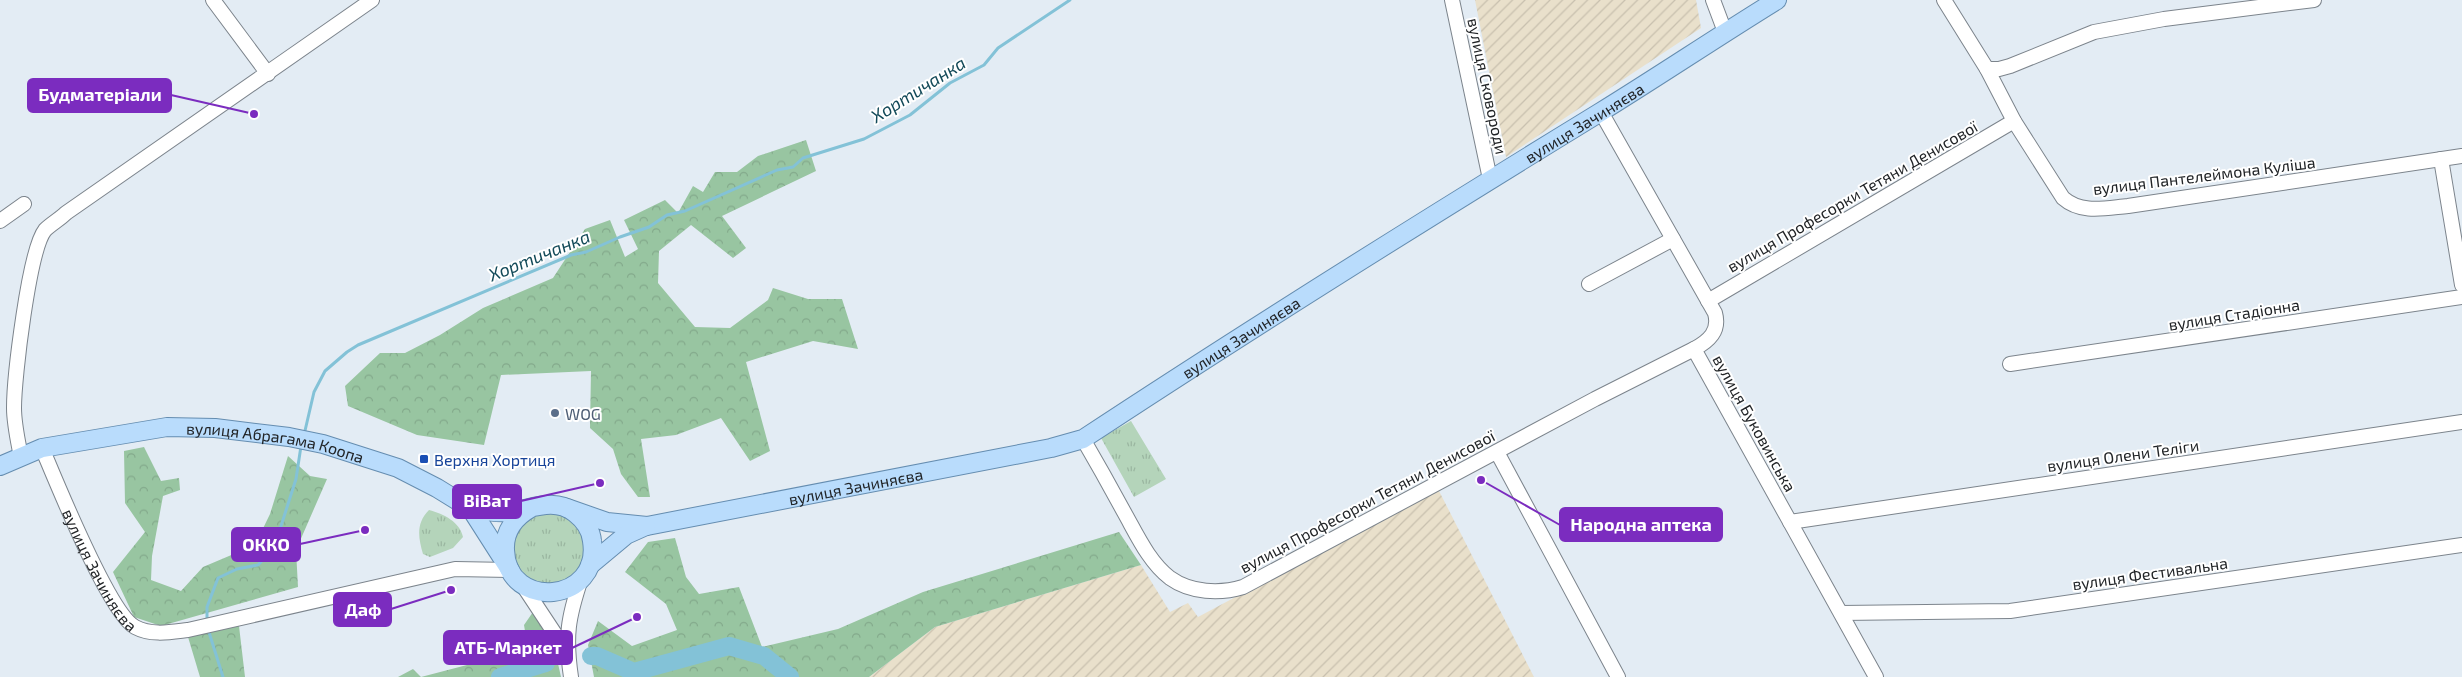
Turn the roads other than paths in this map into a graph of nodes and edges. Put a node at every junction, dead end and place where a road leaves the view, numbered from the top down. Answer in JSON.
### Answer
{"nodes":[{"id":1,"x":213,"y":0,"type":"edge"},
{"id":2,"x":372,"y":0,"type":"edge"},
{"id":3,"x":1452,"y":0,"type":"edge"},
{"id":4,"x":1713,"y":0,"type":"edge"},
{"id":5,"x":1777,"y":0,"type":"edge"},
{"id":6,"x":1944,"y":0,"type":"edge"},
{"id":7,"x":2314,"y":0,"type":"edge"},
{"id":8,"x":1725,"y":32,"type":"junction"},
{"id":9,"x":1987,"y":69,"type":"junction"},
{"id":10,"x":268,"y":74,"type":"junction"},
{"id":11,"x":1601,"y":112,"type":"junction"},
{"id":12,"x":2014,"y":121,"type":"junction"},
{"id":13,"x":2462,"y":156,"type":"edge"},
{"id":14,"x":2441,"y":159,"type":"junction"},
{"id":15,"x":1490,"y":179,"type":"junction"},
{"id":16,"x":24,"y":204,"type":"dead end"},
{"id":17,"x":0,"y":221,"type":"edge"},
{"id":18,"x":1673,"y":239,"type":"junction"},
{"id":19,"x":1589,"y":284,"type":"dead end"},
{"id":20,"x":2462,"y":285,"type":"edge"},
{"id":21,"x":2462,"y":297,"type":"edge"},
{"id":22,"x":1708,"y":301,"type":"junction"},
{"id":23,"x":1694,"y":349,"type":"junction"},
{"id":24,"x":2010,"y":364,"type":"dead end"},
{"id":25,"x":2462,"y":422,"type":"edge"},
{"id":26,"x":1083,"y":439,"type":"junction"},
{"id":27,"x":42,"y":448,"type":"junction"},
{"id":28,"x":1497,"y":452,"type":"junction"},
{"id":29,"x":21,"y":457,"type":"junction"},
{"id":30,"x":0,"y":466,"type":"edge"},
{"id":31,"x":531,"y":508,"type":"junction"},
{"id":32,"x":567,"y":508,"type":"junction"},
{"id":33,"x":471,"y":509,"type":"junction"},
{"id":34,"x":1790,"y":522,"type":"junction"},
{"id":35,"x":646,"y":526,"type":"junction"},
{"id":36,"x":2462,"y":545,"type":"edge"},
{"id":37,"x":510,"y":570,"type":"junction"},
{"id":38,"x":585,"y":572,"type":"junction"},
{"id":39,"x":522,"y":584,"type":"junction"},
{"id":40,"x":1841,"y":613,"type":"junction"},
{"id":41,"x":567,"y":652,"type":"junction"},
{"id":42,"x":571,"y":677,"type":"edge"},
{"id":43,"x":1618,"y":677,"type":"edge"},
{"id":44,"x":1876,"y":677,"type":"edge"}],
"edges":[{"from":1,"to":10,"type":"street"},
{"from":2,"to":10,"type":"street"},
{"from":3,"to":15,"type":"street","name":"вулиця Сковороди"},
{"from":4,"to":8,"type":"street"},
{"from":5,"to":8,"type":"main road","name":"вулиця Зачиняєва"},
{"from":6,"to":9,"type":"street","name":"вулиця Пантелеймона Куліша"},
{"from":7,"to":9,"type":"street"},
{"from":8,"to":11,"type":"main road","name":"вулиця Зачиняєва"},
{"from":9,"to":12,"type":"street","name":"вулиця Пантелеймона Куліша"},
{"from":10,"to":29,"type":"street"},
{"from":11,"to":15,"type":"main road","name":"вулиця Зачиняєва"},
{"from":11,"to":18,"type":"street","name":"вулиця Буковинська"},
{"from":12,"to":14,"type":"street","name":"вулиця Пантелеймона Куліша"},
{"from":12,"to":22,"type":"street","name":"вулиця Професорки Тетяни Денисової"},
{"from":13,"to":14,"type":"street","name":"вулиця Пантелеймона Куліша"},
{"from":14,"to":20,"type":"street"},
{"from":15,"to":26,"type":"main road","name":"вулиця Зачиняєва"},
{"from":16,"to":17,"type":"street"},
{"from":18,"to":19,"type":"street"},
{"from":18,"to":22,"type":"street","name":"вулиця Буковинська"},
{"from":21,"to":24,"type":"street","name":"вулиця Стадіонна"},
{"from":22,"to":23,"type":"street","name":"вулиця Буковинська"},
{"from":23,"to":28,"type":"street","name":"вулиця Професорки Тетяни Денисової"},
{"from":23,"to":34,"type":"street","name":"вулиця Буковинська"},
{"from":25,"to":34,"type":"street","name":"вулиця Олени Теліги"},
{"from":26,"to":28,"type":"street","name":"вулиця Професорки Тетяни Денисової"},
{"from":26,"to":35,"type":"main road","name":"вулиця Зачиняєва"},
{"from":27,"to":29,"type":"main road","name":"вулиця Абрагама Коопа"},
{"from":27,"to":33,"type":"main road","name":"вулиця Абрагама Коопа"},
{"from":27,"to":37,"type":"street","name":"вулиця Зачиняєва"},
{"from":28,"to":43,"type":"street"},
{"from":29,"to":30,"type":"main road","name":"вулиця Абрагама Коопа"},
{"from":31,"to":32,"type":"main road"},
{"from":31,"to":33,"type":"main road"},
{"from":31,"to":37,"type":"main road"},
{"from":32,"to":35,"type":"main road"},
{"from":32,"to":38,"type":"main road"},
{"from":33,"to":37,"type":"main road","name":"вулиця Абрагама Коопа"},
{"from":34,"to":40,"type":"street","name":"вулиця Буковинська"},
{"from":35,"to":38,"type":"main road"},
{"from":36,"to":40,"type":"street","name":"вулиця Фестивальна"},
{"from":37,"to":39,"type":"main road"},
{"from":38,"to":39,"type":"main road"},
{"from":38,"to":41,"type":"street"},
{"from":39,"to":41,"type":"street"},
{"from":40,"to":44,"type":"street","name":"вулиця Буковинська"},
{"from":41,"to":42,"type":"street"}]}
